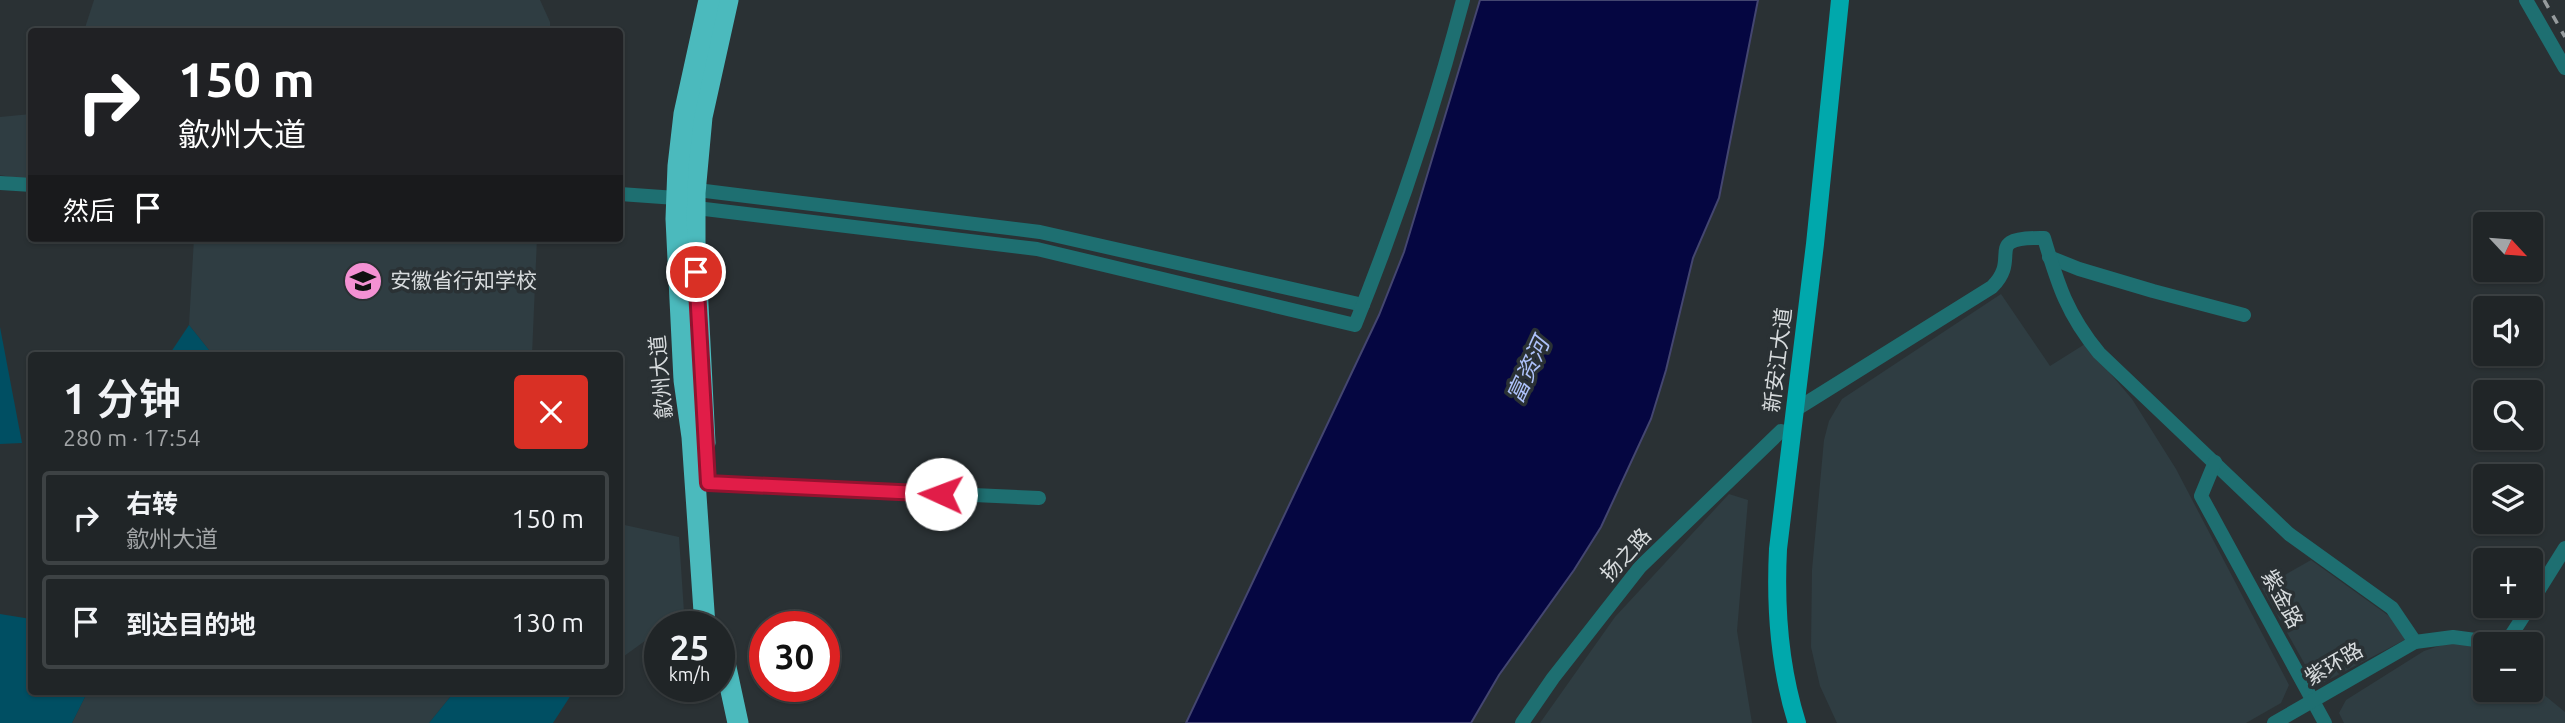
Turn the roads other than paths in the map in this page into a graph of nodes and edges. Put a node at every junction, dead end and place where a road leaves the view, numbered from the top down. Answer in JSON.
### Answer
{"nodes":[{"id":1,"x":709,"y":0,"type":"edge"},
{"id":2,"x":728,"y":0,"type":"edge"},
{"id":3,"x":1464,"y":0,"type":"edge"},
{"id":4,"x":1828,"y":0,"type":"edge"},
{"id":5,"x":1840,"y":0,"type":"edge"},
{"id":6,"x":2526,"y":0,"type":"edge"},
{"id":7,"x":2565,"y":68,"type":"edge"},
{"id":8,"x":0,"y":183,"type":"edge"},
{"id":9,"x":28,"y":185,"type":"edge"},
{"id":10,"x":623,"y":194,"type":"edge"},
{"id":11,"x":684,"y":198,"type":"junction"},
{"id":12,"x":2049,"y":257,"type":"junction"},
{"id":13,"x":1363,"y":305,"type":"junction"},
{"id":14,"x":2244,"y":315,"type":"dead end"},
{"id":15,"x":1795,"y":410,"type":"junction"},
{"id":16,"x":1781,"y":430,"type":"junction"},
{"id":17,"x":2215,"y":462,"type":"junction"},
{"id":18,"x":708,"y":483,"type":"junction"},
{"id":19,"x":1039,"y":498,"type":"dead end"},
{"id":20,"x":2565,"y":548,"type":"edge"},
{"id":21,"x":2543,"y":584,"type":"edge"},
{"id":22,"x":704,"y":611,"type":"edge"},
{"id":23,"x":717,"y":611,"type":"edge"},
{"id":24,"x":2522,"y":618,"type":"edge"},
{"id":25,"x":2415,"y":642,"type":"junction"},
{"id":26,"x":2313,"y":701,"type":"junction"},
{"id":27,"x":720,"y":702,"type":"edge"},
{"id":28,"x":733,"y":702,"type":"edge"},
{"id":29,"x":725,"y":723,"type":"edge"},
{"id":30,"x":738,"y":723,"type":"edge"},
{"id":31,"x":1522,"y":723,"type":"edge"},
{"id":32,"x":1785,"y":723,"type":"edge"},
{"id":33,"x":1797,"y":723,"type":"edge"},
{"id":34,"x":2274,"y":723,"type":"edge"},
{"id":35,"x":2325,"y":723,"type":"edge"}],
"edges":[{"from":1,"to":11,"type":"highway","name":"歙州大道"},
{"from":2,"to":11,"type":"highway","name":"歙州大道"},
{"from":3,"to":13,"type":"street"},
{"from":4,"to":16,"type":"main road","name":"新安江大道"},
{"from":5,"to":15,"type":"main road","name":"新安江大道"},
{"from":6,"to":7,"type":"street"},
{"from":8,"to":9,"type":"street"},
{"from":10,"to":11,"type":"street"},
{"from":11,"to":13,"type":"street"},
{"from":11,"to":13,"type":"street"},
{"from":11,"to":18,"type":"highway","name":"歙州大道"},
{"from":11,"to":22,"type":"highway","name":"歙州大道"},
{"from":12,"to":14,"type":"street"},
{"from":12,"to":15,"type":"street"},
{"from":12,"to":17,"type":"street"},
{"from":15,"to":33,"type":"main road","name":"新安江大道"},
{"from":16,"to":31,"type":"street","name":"扬之路"},
{"from":16,"to":32,"type":"main road","name":"新安江大道"},
{"from":17,"to":25,"type":"street"},
{"from":17,"to":26,"type":"street","name":"紫金路"},
{"from":18,"to":19,"type":"street"},
{"from":18,"to":23,"type":"highway","name":"歙州大道"},
{"from":20,"to":21,"type":"street"},
{"from":24,"to":25,"type":"street"},
{"from":25,"to":26,"type":"street","name":"紫环路"},
{"from":26,"to":34,"type":"street","name":"紫环路"},
{"from":26,"to":35,"type":"street","name":"紫金路"},
{"from":27,"to":29,"type":"highway"},
{"from":28,"to":30,"type":"highway"}]}
